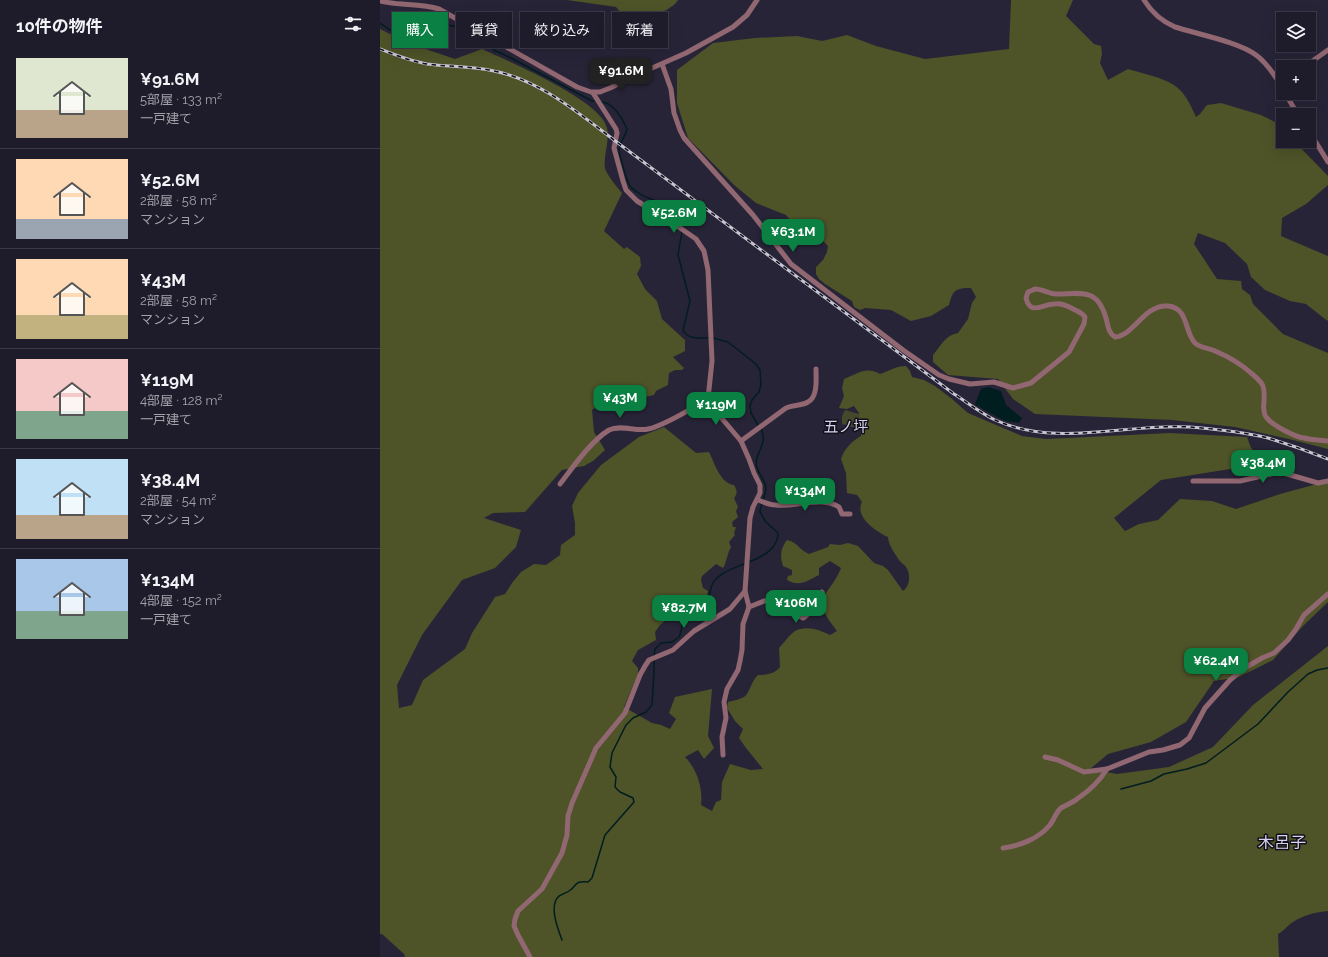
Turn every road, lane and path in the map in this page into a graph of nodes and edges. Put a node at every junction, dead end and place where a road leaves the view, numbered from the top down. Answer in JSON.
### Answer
{"nodes":[{"id":1,"x":757,"y":0,"type":"edge"},
{"id":2,"x":1144,"y":0,"type":"edge"},
{"id":3,"x":380,"y":1,"type":"edge"},
{"id":4,"x":1328,"y":50,"type":"edge"},
{"id":5,"x":1314,"y":60,"type":"edge"},
{"id":6,"x":662,"y":64,"type":"junction"},
{"id":7,"x":1276,"y":78,"type":"edge"},
{"id":8,"x":594,"y":95,"type":"junction"},
{"id":9,"x":1316,"y":143,"type":"edge"},
{"id":10,"x":1328,"y":162,"type":"edge"},
{"id":11,"x":816,"y":369,"type":"dead end"},
{"id":12,"x":708,"y":399,"type":"junction"},
{"id":13,"x":741,"y":441,"type":"junction"},
{"id":14,"x":1328,"y":441,"type":"edge"},
{"id":15,"x":1193,"y":481,"type":"dead end"},
{"id":16,"x":1328,"y":481,"type":"edge"},
{"id":17,"x":560,"y":484,"type":"dead end"},
{"id":18,"x":758,"y":500,"type":"junction"},
{"id":19,"x":850,"y":514,"type":"dead end"},
{"id":20,"x":745,"y":591,"type":"junction"},
{"id":21,"x":822,"y":592,"type":"dead end"},
{"id":22,"x":1328,"y":594,"type":"edge"},
{"id":23,"x":749,"y":608,"type":"junction"},
{"id":24,"x":723,"y":754,"type":"dead end"},
{"id":25,"x":1045,"y":757,"type":"dead end"},
{"id":26,"x":1107,"y":769,"type":"junction"},
{"id":27,"x":1002,"y":848,"type":"dead end"},
{"id":28,"x":530,"y":957,"type":"edge"}],
"edges":[{"from":1,"to":6,"type":"street"},
{"from":2,"to":7,"type":"street"},
{"from":3,"to":8,"type":"street"},
{"from":4,"to":5,"type":"street"},
{"from":6,"to":8,"type":"street"},
{"from":6,"to":14,"type":"street"},
{"from":8,"to":12,"type":"street"},
{"from":9,"to":10,"type":"street"},
{"from":11,"to":13,"type":"street"},
{"from":12,"to":13,"type":"street"},
{"from":12,"to":17,"type":"street"},
{"from":13,"to":18,"type":"street"},
{"from":15,"to":16,"type":"street"},
{"from":18,"to":19,"type":"street"},
{"from":18,"to":20,"type":"street"},
{"from":20,"to":23,"type":"street"},
{"from":20,"to":28,"type":"street"},
{"from":21,"to":23,"type":"street"},
{"from":22,"to":26,"type":"street"},
{"from":23,"to":24,"type":"street"},
{"from":25,"to":26,"type":"street"},
{"from":26,"to":27,"type":"street"}]}
